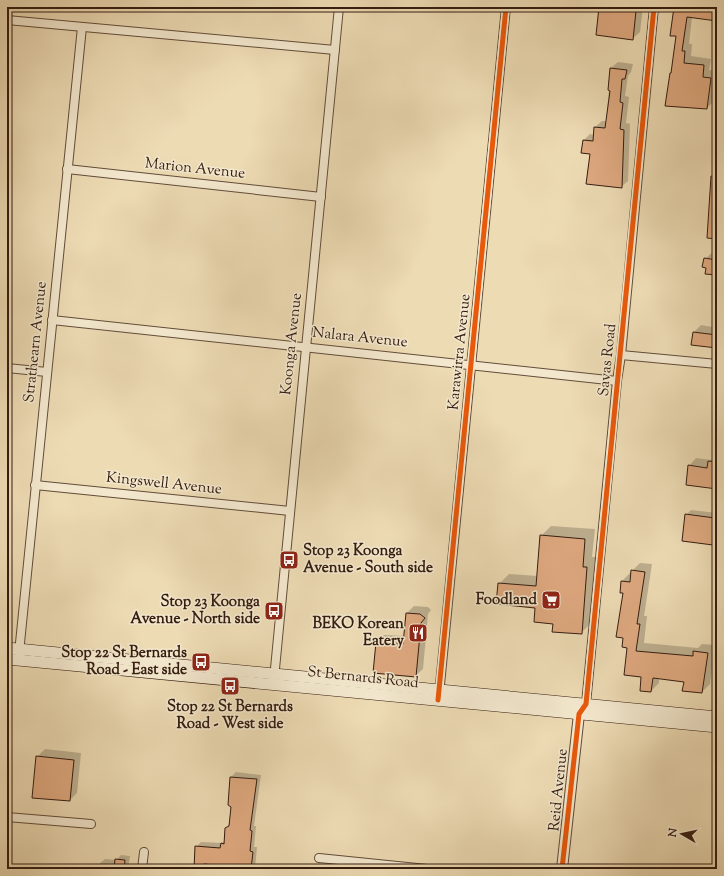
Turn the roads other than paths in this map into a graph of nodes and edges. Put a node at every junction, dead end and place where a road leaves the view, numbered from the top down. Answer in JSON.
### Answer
{"nodes":[{"id":1,"x":339,"y":7,"type":"edge"},
{"id":2,"x":506,"y":7,"type":"edge"},
{"id":3,"x":654,"y":7,"type":"edge"},
{"id":4,"x":7,"y":20,"type":"edge"},
{"id":5,"x":82,"y":27,"type":"junction"},
{"id":6,"x":335,"y":50,"type":"junction"},
{"id":7,"x":67,"y":169,"type":"junction"},
{"id":8,"x":320,"y":197,"type":"junction"},
{"id":9,"x":52,"y":320,"type":"junction"},
{"id":10,"x":306,"y":347,"type":"junction"},
{"id":11,"x":621,"y":355,"type":"junction"},
{"id":12,"x":471,"y":364,"type":"junction"},
{"id":13,"x":717,"y":364,"type":"edge"},
{"id":14,"x":7,"y":368,"type":"edge"},
{"id":15,"x":47,"y":372,"type":"junction"},
{"id":16,"x":617,"y":381,"type":"junction"},
{"id":17,"x":35,"y":485,"type":"junction"},
{"id":18,"x":290,"y":511,"type":"junction"},
{"id":19,"x":7,"y":648,"type":"edge"},
{"id":20,"x":15,"y":656,"type":"edge"},
{"id":21,"x":274,"y":679,"type":"junction"},
{"id":22,"x":439,"y":695,"type":"junction"},
{"id":23,"x":586,"y":704,"type":"junction"},
{"id":24,"x":579,"y":714,"type":"junction"},
{"id":25,"x":716,"y":719,"type":"edge"},
{"id":26,"x":7,"y":816,"type":"edge"},
{"id":27,"x":91,"y":824,"type":"dead end"},
{"id":28,"x":144,"y":852,"type":"dead end"},
{"id":29,"x":319,"y":858,"type":"dead end"},
{"id":30,"x":142,"y":869,"type":"edge"},
{"id":31,"x":427,"y":869,"type":"edge"},
{"id":32,"x":562,"y":869,"type":"edge"}],
"edges":[{"from":1,"to":6,"type":"street","name":"Koonga Avenue"},
{"from":2,"to":12,"type":"street","name":"Karawirra Avenue"},
{"from":3,"to":11,"type":"street","name":"Savas Road"},
{"from":4,"to":5,"type":"street"},
{"from":5,"to":6,"type":"street"},
{"from":5,"to":7,"type":"street","name":"Strathearn Avenue"},
{"from":6,"to":8,"type":"street","name":"Koonga Avenue"},
{"from":7,"to":8,"type":"street","name":"Marion Avenue"},
{"from":7,"to":9,"type":"street","name":"Strathearn Avenue"},
{"from":8,"to":10,"type":"street","name":"Koonga Avenue"},
{"from":9,"to":10,"type":"street","name":"Nalara Avenue"},
{"from":9,"to":15,"type":"street","name":"Strathearn Avenue"},
{"from":10,"to":12,"type":"street","name":"Nalara Avenue"},
{"from":10,"to":18,"type":"street","name":"Koonga Avenue"},
{"from":11,"to":13,"type":"street"},
{"from":11,"to":16,"type":"street","name":"Savas Road"},
{"from":12,"to":16,"type":"street","name":"Nalara Avenue"},
{"from":12,"to":22,"type":"street","name":"Karawirra Avenue"},
{"from":14,"to":15,"type":"street"},
{"from":15,"to":17,"type":"street","name":"Strathearn Avenue"},
{"from":16,"to":23,"type":"street","name":"Savas Road"},
{"from":17,"to":18,"type":"street","name":"Kingswell Avenue"},
{"from":17,"to":20,"type":"street","name":"Strathearn Avenue"},
{"from":18,"to":21,"type":"street","name":"Koonga Avenue"},
{"from":19,"to":20,"type":"main road","name":"St Bernards Road"},
{"from":20,"to":21,"type":"main road","name":"St Bernards Road"},
{"from":21,"to":22,"type":"main road","name":"St Bernards Road"},
{"from":22,"to":23,"type":"main road","name":"St Bernards Road"},
{"from":22,"to":24,"type":"main road","name":"St Bernards Road"},
{"from":23,"to":24,"type":"street","name":"Savas Road"},
{"from":23,"to":25,"type":"main road","name":"St Bernards Road"},
{"from":24,"to":25,"type":"main road","name":"St Bernards Road"},
{"from":24,"to":32,"type":"street","name":"Reid Avenue"},
{"from":26,"to":27,"type":"street"},
{"from":28,"to":30,"type":"street"},
{"from":29,"to":31,"type":"street"}]}
